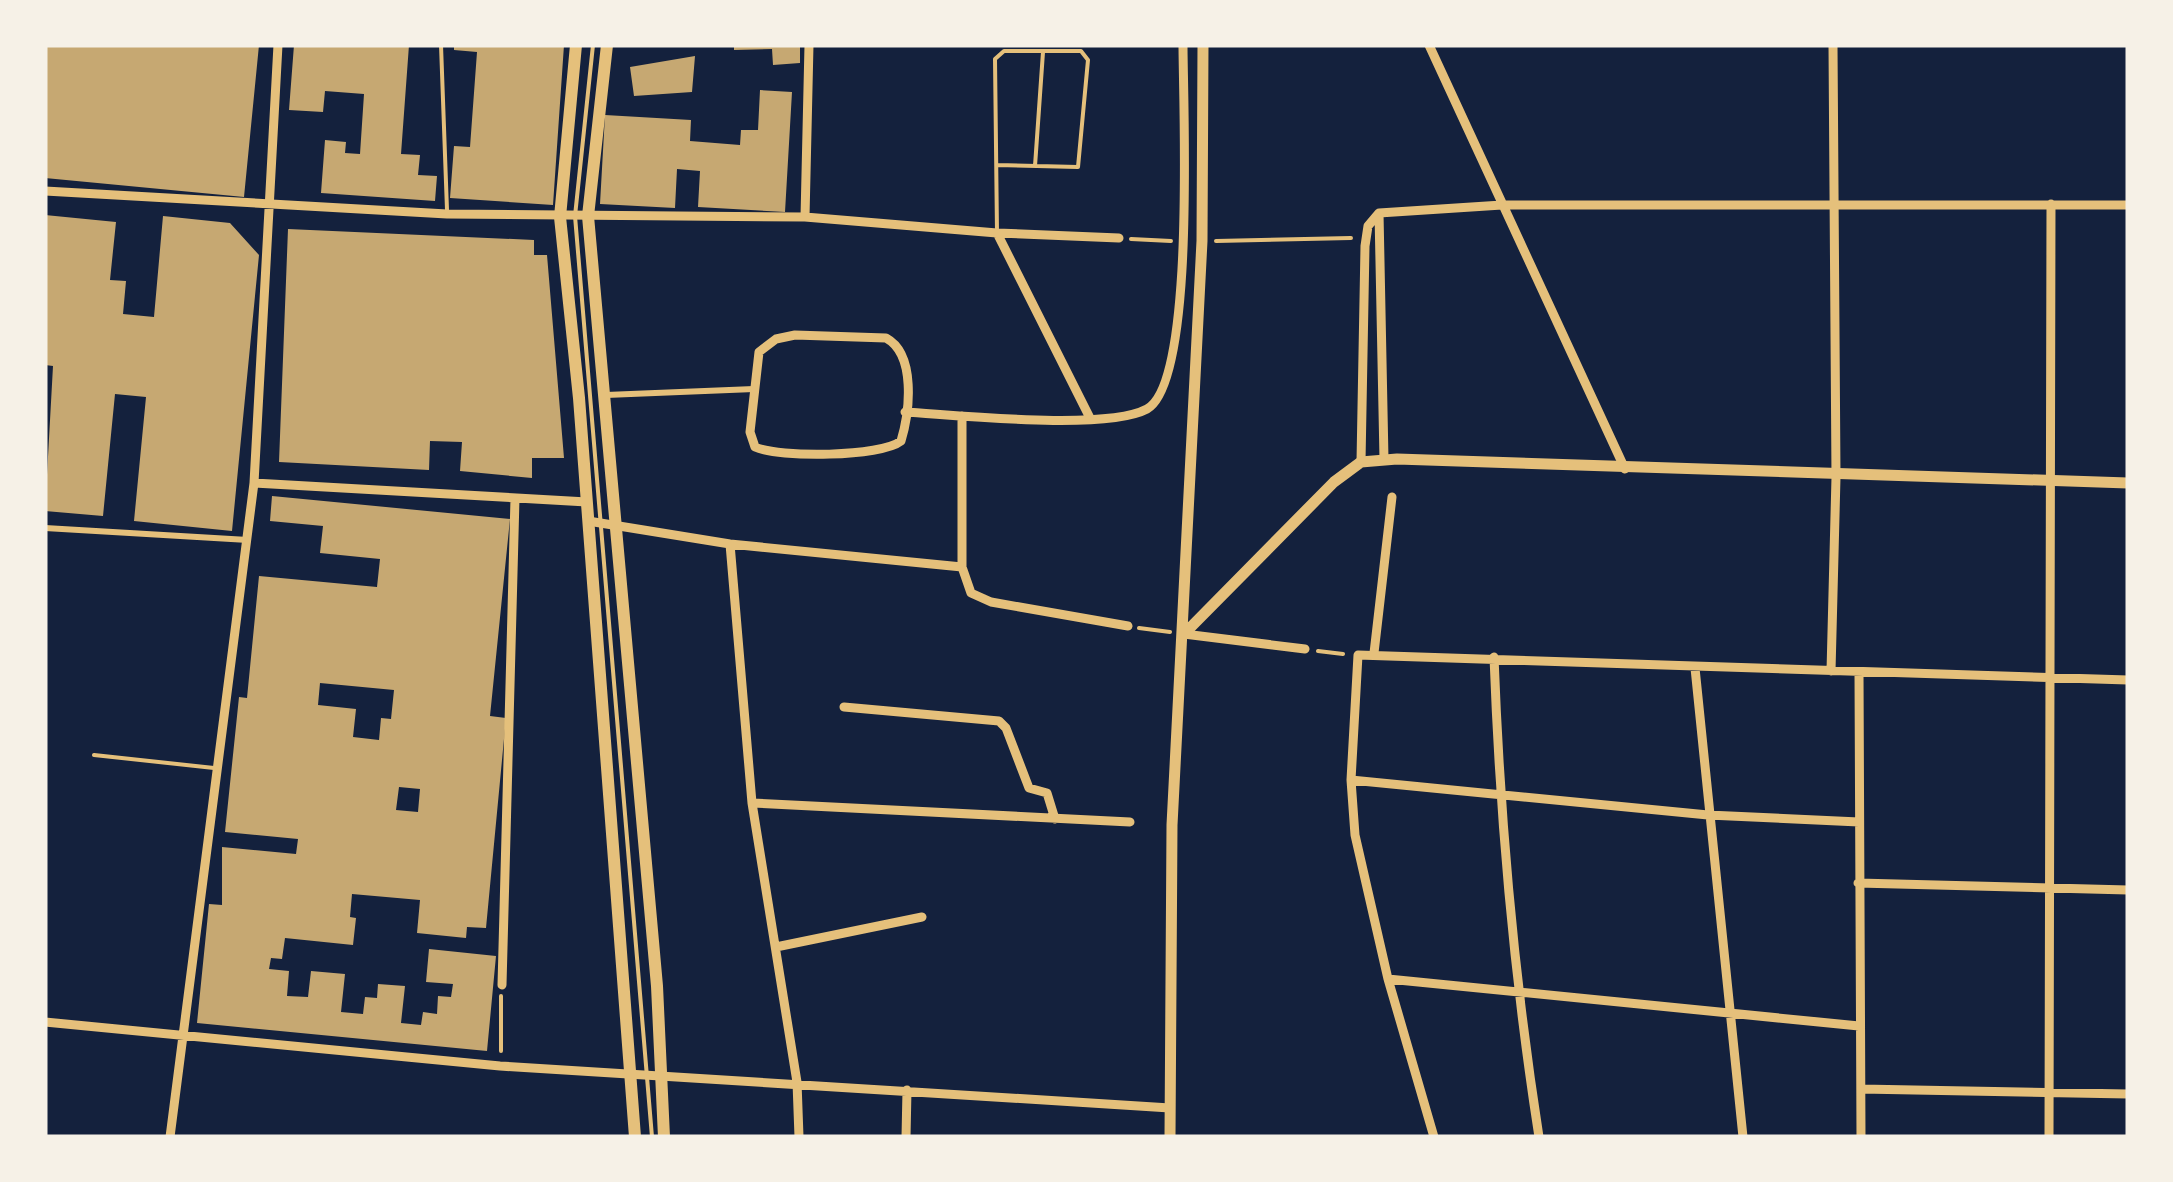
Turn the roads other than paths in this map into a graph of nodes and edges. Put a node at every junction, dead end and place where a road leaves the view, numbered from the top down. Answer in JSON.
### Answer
{"nodes":[{"id":1,"x":278,"y":45,"type":"edge"},
{"id":2,"x":441,"y":45,"type":"edge"},
{"id":3,"x":576,"y":45,"type":"edge"},
{"id":4,"x":593,"y":45,"type":"edge"},
{"id":5,"x":608,"y":45,"type":"edge"},
{"id":6,"x":810,"y":45,"type":"edge"},
{"id":7,"x":1184,"y":45,"type":"edge"},
{"id":8,"x":1203,"y":45,"type":"edge"},
{"id":9,"x":1429,"y":45,"type":"edge"},
{"id":10,"x":1834,"y":45,"type":"edge"},
{"id":11,"x":1043,"y":52,"type":"junction"},
{"id":12,"x":997,"y":165,"type":"junction"},
{"id":13,"x":1036,"y":166,"type":"junction"},
{"id":14,"x":45,"y":191,"type":"edge"},
{"id":15,"x":1834,"y":202,"type":"junction"},
{"id":16,"x":1502,"y":204,"type":"junction"},
{"id":17,"x":2051,"y":204,"type":"junction"},
{"id":18,"x":2128,"y":205,"type":"edge"},
{"id":19,"x":272,"y":206,"type":"junction"},
{"id":20,"x":1379,"y":213,"type":"junction"},
{"id":21,"x":447,"y":214,"type":"junction"},
{"id":22,"x":582,"y":216,"type":"junction"},
{"id":23,"x":805,"y":217,"type":"junction"},
{"id":24,"x":560,"y":218,"type":"junction"},
{"id":25,"x":997,"y":234,"type":"junction"},
{"id":26,"x":1119,"y":238,"type":"road end"},
{"id":27,"x":754,"y":389,"type":"junction"},
{"id":28,"x":604,"y":395,"type":"junction"},
{"id":29,"x":905,"y":412,"type":"junction"},
{"id":30,"x":962,"y":416,"type":"junction"},
{"id":31,"x":1090,"y":418,"type":"junction"},
{"id":32,"x":1384,"y":459,"type":"junction"},
{"id":33,"x":1362,"y":462,"type":"junction"},
{"id":34,"x":1626,"y":470,"type":"junction"},
{"id":35,"x":1836,"y":477,"type":"junction"},
{"id":36,"x":254,"y":482,"type":"junction"},
{"id":37,"x":2050,"y":482,"type":"junction"},
{"id":38,"x":2128,"y":483,"type":"edge"},
{"id":39,"x":1392,"y":497,"type":"dead end"},
{"id":40,"x":515,"y":498,"type":"junction"},
{"id":41,"x":587,"y":502,"type":"junction"},
{"id":42,"x":601,"y":523,"type":"junction"},
{"id":43,"x":45,"y":528,"type":"edge"},
{"id":44,"x":248,"y":540,"type":"junction"},
{"id":45,"x":730,"y":544,"type":"junction"},
{"id":46,"x":962,"y":567,"type":"junction"},
{"id":47,"x":1128,"y":626,"type":"road end"},
{"id":48,"x":1184,"y":634,"type":"junction"},
{"id":49,"x":1305,"y":649,"type":"road end"},
{"id":50,"x":1374,"y":652,"type":"junction"},
{"id":51,"x":1494,"y":657,"type":"junction"},
{"id":52,"x":1695,"y":668,"type":"junction"},
{"id":53,"x":1831,"y":671,"type":"junction"},
{"id":54,"x":1859,"y":673,"type":"junction"},
{"id":55,"x":2051,"y":677,"type":"junction"},
{"id":56,"x":2128,"y":680,"type":"edge"},
{"id":57,"x":844,"y":707,"type":"dead end"},
{"id":58,"x":94,"y":755,"type":"dead end"},
{"id":59,"x":218,"y":768,"type":"junction"},
{"id":60,"x":1352,"y":780,"type":"junction"},
{"id":61,"x":1499,"y":795,"type":"junction"},
{"id":62,"x":752,"y":804,"type":"junction"},
{"id":63,"x":1708,"y":815,"type":"junction"},
{"id":64,"x":1055,"y":819,"type":"junction"},
{"id":65,"x":1130,"y":822,"type":"dead end"},
{"id":66,"x":1858,"y":822,"type":"junction"},
{"id":67,"x":1858,"y":882,"type":"junction"},
{"id":68,"x":2051,"y":888,"type":"junction"},
{"id":69,"x":2128,"y":890,"type":"edge"},
{"id":70,"x":922,"y":917,"type":"dead end"},
{"id":71,"x":776,"y":947,"type":"junction"},
{"id":72,"x":1388,"y":980,"type":"junction"},
{"id":73,"x":502,"y":986,"type":"road end"},
{"id":74,"x":1516,"y":992,"type":"junction"},
{"id":75,"x":1728,"y":1014,"type":"junction"},
{"id":76,"x":45,"y":1022,"type":"edge"},
{"id":77,"x":1860,"y":1026,"type":"junction"},
{"id":78,"x":185,"y":1032,"type":"junction"},
{"id":79,"x":640,"y":1072,"type":"junction"},
{"id":80,"x":662,"y":1073,"type":"junction"},
{"id":81,"x":797,"y":1082,"type":"junction"},
{"id":82,"x":1861,"y":1089,"type":"junction"},
{"id":83,"x":907,"y":1090,"type":"junction"},
{"id":84,"x":2050,"y":1094,"type":"junction"},
{"id":85,"x":2128,"y":1094,"type":"edge"},
{"id":86,"x":1170,"y":1108,"type":"junction"},
{"id":87,"x":170,"y":1137,"type":"edge"},
{"id":88,"x":635,"y":1137,"type":"edge"},
{"id":89,"x":652,"y":1137,"type":"edge"},
{"id":90,"x":664,"y":1137,"type":"edge"},
{"id":91,"x":799,"y":1137,"type":"edge"},
{"id":92,"x":906,"y":1137,"type":"edge"},
{"id":93,"x":1170,"y":1137,"type":"edge"},
{"id":94,"x":1434,"y":1137,"type":"edge"},
{"id":95,"x":1539,"y":1137,"type":"edge"},
{"id":96,"x":1743,"y":1137,"type":"edge"},
{"id":97,"x":1860,"y":1137,"type":"edge"},
{"id":98,"x":2050,"y":1137,"type":"edge"}],
"edges":[{"from":1,"to":19,"type":"street"},
{"from":2,"to":21,"type":"lane"},
{"from":3,"to":24,"type":"main road"},
{"from":4,"to":22,"type":"lane"},
{"from":5,"to":22,"type":"main road"},
{"from":6,"to":23,"type":"street"},
{"from":7,"to":31,"type":"street"},
{"from":8,"to":48,"type":"street"},
{"from":9,"to":16,"type":"street"},
{"from":10,"to":15,"type":"street"},
{"from":11,"to":12,"type":"lane"},
{"from":11,"to":13,"type":"lane"},
{"from":11,"to":13,"type":"lane"},
{"from":12,"to":13,"type":"lane"},
{"from":12,"to":25,"type":"lane"},
{"from":14,"to":19,"type":"street"},
{"from":15,"to":16,"type":"street"},
{"from":15,"to":17,"type":"street"},
{"from":15,"to":35,"type":"street"},
{"from":16,"to":20,"type":"street"},
{"from":16,"to":34,"type":"street"},
{"from":17,"to":18,"type":"street"},
{"from":17,"to":37,"type":"street"},
{"from":19,"to":21,"type":"street"},
{"from":19,"to":36,"type":"street"},
{"from":20,"to":32,"type":"street"},
{"from":20,"to":33,"type":"street"},
{"from":21,"to":24,"type":"street"},
{"from":22,"to":23,"type":"street"},
{"from":22,"to":24,"type":"street"},
{"from":22,"to":28,"type":"main road"},
{"from":22,"to":42,"type":"lane"},
{"from":23,"to":25,"type":"street"},
{"from":24,"to":41,"type":"main road"},
{"from":25,"to":26,"type":"street"},
{"from":25,"to":31,"type":"street"},
{"from":27,"to":28,"type":"street"},
{"from":27,"to":29,"type":"street"},
{"from":27,"to":29,"type":"street"},
{"from":28,"to":42,"type":"main road"},
{"from":29,"to":30,"type":"street"},
{"from":30,"to":31,"type":"street"},
{"from":30,"to":46,"type":"street"},
{"from":32,"to":33,"type":"street"},
{"from":32,"to":34,"type":"street"},
{"from":33,"to":48,"type":"street"},
{"from":34,"to":35,"type":"street"},
{"from":35,"to":37,"type":"street"},
{"from":35,"to":53,"type":"street"},
{"from":36,"to":40,"type":"street"},
{"from":36,"to":44,"type":"street"},
{"from":37,"to":38,"type":"street"},
{"from":37,"to":55,"type":"street"},
{"from":39,"to":50,"type":"street"},
{"from":40,"to":41,"type":"street"},
{"from":40,"to":73,"type":"street"},
{"from":41,"to":42,"type":"main road"},
{"from":42,"to":45,"type":"street"},
{"from":42,"to":79,"type":"main road"},
{"from":42,"to":80,"type":"main road"},
{"from":43,"to":44,"type":"street"},
{"from":44,"to":59,"type":"street"},
{"from":45,"to":46,"type":"street"},
{"from":45,"to":62,"type":"street"},
{"from":46,"to":47,"type":"street"},
{"from":48,"to":49,"type":"street"},
{"from":48,"to":86,"type":"street"},
{"from":50,"to":51,"type":"street"},
{"from":50,"to":60,"type":"street"},
{"from":51,"to":52,"type":"street"},
{"from":51,"to":61,"type":"street"},
{"from":52,"to":53,"type":"street"},
{"from":52,"to":63,"type":"street"},
{"from":53,"to":54,"type":"street"},
{"from":54,"to":55,"type":"street"},
{"from":54,"to":66,"type":"street"},
{"from":55,"to":56,"type":"street"},
{"from":55,"to":68,"type":"street"},
{"from":57,"to":64,"type":"street"},
{"from":58,"to":59,"type":"lane"},
{"from":59,"to":78,"type":"street"},
{"from":60,"to":61,"type":"street"},
{"from":60,"to":72,"type":"street"},
{"from":61,"to":63,"type":"street"},
{"from":61,"to":74,"type":"street"},
{"from":62,"to":64,"type":"street"},
{"from":62,"to":71,"type":"street"},
{"from":63,"to":66,"type":"street"},
{"from":63,"to":75,"type":"street"},
{"from":64,"to":65,"type":"street"},
{"from":66,"to":67,"type":"street"},
{"from":67,"to":68,"type":"street"},
{"from":67,"to":77,"type":"street"},
{"from":68,"to":69,"type":"street"},
{"from":68,"to":84,"type":"street"},
{"from":70,"to":71,"type":"street"},
{"from":71,"to":81,"type":"street"},
{"from":72,"to":74,"type":"street"},
{"from":72,"to":94,"type":"street"},
{"from":74,"to":75,"type":"street"},
{"from":74,"to":95,"type":"street"},
{"from":75,"to":77,"type":"street"},
{"from":75,"to":96,"type":"street"},
{"from":76,"to":78,"type":"street"},
{"from":77,"to":82,"type":"street"},
{"from":78,"to":79,"type":"street"},
{"from":78,"to":87,"type":"street"},
{"from":79,"to":80,"type":"street"},
{"from":79,"to":88,"type":"main road"},
{"from":79,"to":89,"type":"lane"},
{"from":80,"to":81,"type":"street"},
{"from":80,"to":90,"type":"main road"},
{"from":81,"to":83,"type":"street"},
{"from":81,"to":91,"type":"street"},
{"from":82,"to":84,"type":"street"},
{"from":82,"to":97,"type":"street"},
{"from":83,"to":86,"type":"street"},
{"from":83,"to":92,"type":"street"},
{"from":84,"to":85,"type":"street"},
{"from":84,"to":98,"type":"street"},
{"from":86,"to":93,"type":"street"}]}
